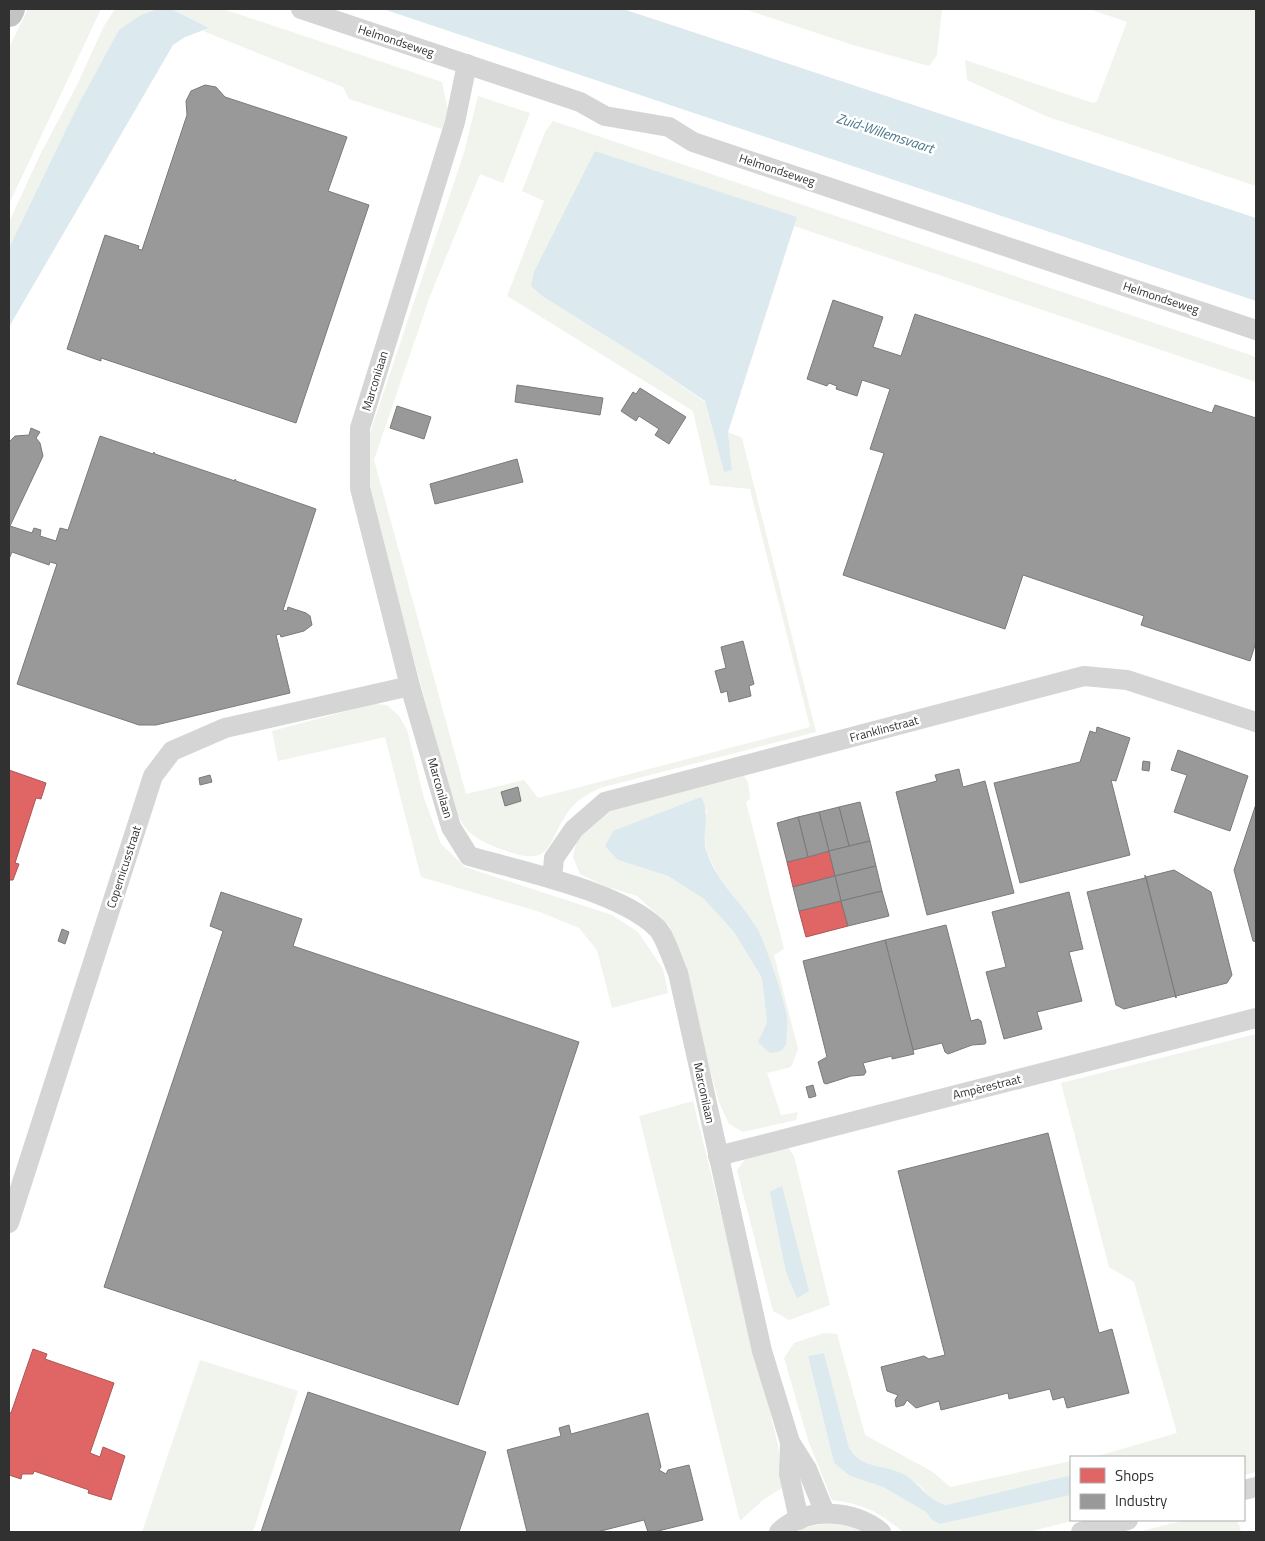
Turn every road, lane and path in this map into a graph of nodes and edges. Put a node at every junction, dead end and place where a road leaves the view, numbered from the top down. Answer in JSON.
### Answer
{"nodes":[{"id":1,"x":11,"y":9,"type":"edge"},
{"id":2,"x":301,"y":9,"type":"edge"},
{"id":3,"x":9,"y":13,"type":"edge"},
{"id":4,"x":467,"y":64,"type":"junction"},
{"id":5,"x":1256,"y":330,"type":"edge"},
{"id":6,"x":410,"y":686,"type":"junction"},
{"id":7,"x":1256,"y":722,"type":"edge"},
{"id":8,"x":552,"y":880,"type":"junction"},
{"id":9,"x":1256,"y":1018,"type":"edge"},
{"id":10,"x":718,"y":1156,"type":"junction"},
{"id":11,"x":9,"y":1223,"type":"edge"},
{"id":12,"x":790,"y":1442,"type":"junction"},
{"id":13,"x":825,"y":1513,"type":"junction"},
{"id":14,"x":799,"y":1520,"type":"junction"},
{"id":15,"x":1124,"y":1521,"type":"edge"},
{"id":16,"x":779,"y":1532,"type":"edge"},
{"id":17,"x":881,"y":1532,"type":"edge"},
{"id":18,"x":1080,"y":1532,"type":"edge"}],
"edges":[{"from":1,"to":3,"type":"highway"},
{"from":2,"to":4,"type":"street","name":"Helmondseweg"},
{"from":4,"to":5,"type":"street","name":"Helmondseweg"},
{"from":4,"to":6,"type":"street","name":"Marconilaan"},
{"from":6,"to":8,"type":"street","name":"Marconilaan"},
{"from":6,"to":11,"type":"street","name":"Copernicusstraat"},
{"from":7,"to":8,"type":"street","name":"Franklinstraat"},
{"from":8,"to":10,"type":"street","name":"Marconilaan"},
{"from":9,"to":10,"type":"street","name":"Ampèrestraat"},
{"from":10,"to":12,"type":"street","name":"Marconilaan"},
{"from":12,"to":13,"type":"street","name":"Marconilaan"},
{"from":12,"to":14,"type":"street","name":"Marconilaan"},
{"from":13,"to":14,"type":"street"},
{"from":13,"to":17,"type":"street"},
{"from":14,"to":16,"type":"street"},
{"from":15,"to":18,"type":"street"}]}
